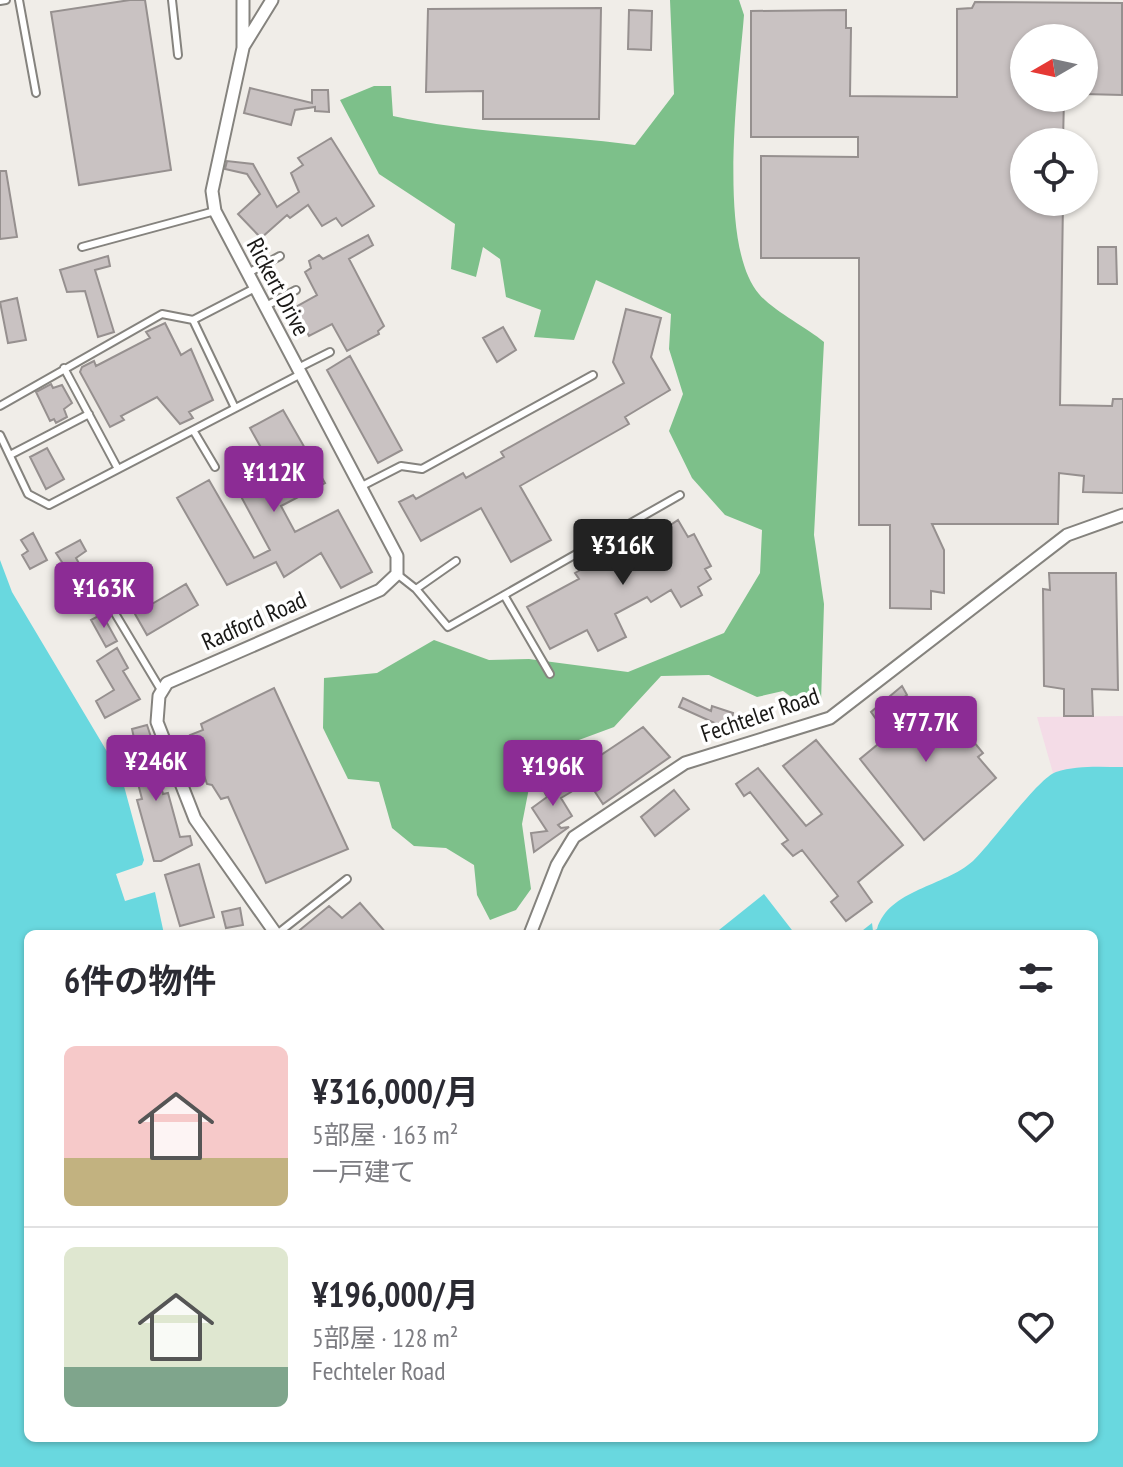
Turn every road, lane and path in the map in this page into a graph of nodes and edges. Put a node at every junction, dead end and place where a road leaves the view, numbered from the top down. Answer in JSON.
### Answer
{"nodes":[{"id":1,"x":19,"y":0,"type":"edge"},
{"id":2,"x":172,"y":0,"type":"edge"},
{"id":3,"x":243,"y":0,"type":"edge"},
{"id":4,"x":272,"y":0,"type":"edge"},
{"id":5,"x":243,"y":48,"type":"junction"},
{"id":6,"x":178,"y":55,"type":"dead end"},
{"id":7,"x":36,"y":93,"type":"dead end"},
{"id":8,"x":215,"y":211,"type":"junction"},
{"id":9,"x":82,"y":247,"type":"dead end"},
{"id":10,"x":280,"y":256,"type":"dead end"},
{"id":11,"x":245,"y":275,"type":"junction"},
{"id":12,"x":253,"y":289,"type":"junction"},
{"id":13,"x":296,"y":290,"type":"dead end"},
{"id":14,"x":263,"y":307,"type":"junction"},
{"id":15,"x":193,"y":320,"type":"junction"},
{"id":16,"x":330,"y":352,"type":"dead end"},
{"id":17,"x":64,"y":368,"type":"junction"},
{"id":18,"x":298,"y":372,"type":"junction"},
{"id":19,"x":593,"y":375,"type":"dead end"},
{"id":20,"x":0,"y":406,"type":"edge"},
{"id":21,"x":235,"y":408,"type":"junction"},
{"id":22,"x":89,"y":414,"type":"junction"},
{"id":23,"x":193,"y":430,"type":"junction"},
{"id":24,"x":0,"y":435,"type":"edge"},
{"id":25,"x":10,"y":455,"type":"junction"},
{"id":26,"x":215,"y":467,"type":"dead end"},
{"id":27,"x":118,"y":469,"type":"junction"},
{"id":28,"x":360,"y":487,"type":"junction"},
{"id":29,"x":680,"y":495,"type":"dead end"},
{"id":30,"x":1123,"y":515,"type":"edge"},
{"id":31,"x":456,"y":561,"type":"dead end"},
{"id":32,"x":397,"y":574,"type":"junction"},
{"id":33,"x":95,"y":580,"type":"dead end"},
{"id":34,"x":416,"y":589,"type":"junction"},
{"id":35,"x":504,"y":595,"type":"junction"},
{"id":36,"x":550,"y":674,"type":"dead end"},
{"id":37,"x":162,"y":691,"type":"junction"},
{"id":38,"x":347,"y":879,"type":"dead end"},
{"id":39,"x":273,"y":930,"type":"edge"},
{"id":40,"x":281,"y":930,"type":"edge"},
{"id":41,"x":532,"y":930,"type":"edge"}],
"edges":[{"from":1,"to":7,"type":"lane"},
{"from":2,"to":6,"type":"lane"},
{"from":3,"to":5,"type":"street","name":"Rickert Drive"},
{"from":4,"to":5,"type":"street"},
{"from":5,"to":8,"type":"street","name":"Rickert Drive"},
{"from":8,"to":9,"type":"lane"},
{"from":8,"to":11,"type":"street","name":"Rickert Drive"},
{"from":10,"to":11,"type":"lane"},
{"from":11,"to":12,"type":"street","name":"Rickert Drive"},
{"from":12,"to":14,"type":"street","name":"Rickert Drive"},
{"from":12,"to":15,"type":"lane"},
{"from":13,"to":14,"type":"lane"},
{"from":14,"to":18,"type":"street","name":"Rickert Drive"},
{"from":15,"to":17,"type":"lane"},
{"from":15,"to":21,"type":"lane"},
{"from":16,"to":18,"type":"lane"},
{"from":17,"to":20,"type":"lane"},
{"from":17,"to":22,"type":"lane"},
{"from":18,"to":21,"type":"lane"},
{"from":18,"to":28,"type":"street","name":"Rickert Drive"},
{"from":19,"to":28,"type":"lane"},
{"from":21,"to":23,"type":"lane"},
{"from":22,"to":25,"type":"lane"},
{"from":22,"to":27,"type":"lane"},
{"from":23,"to":26,"type":"lane"},
{"from":23,"to":27,"type":"lane"},
{"from":24,"to":25,"type":"lane"},
{"from":25,"to":27,"type":"lane"},
{"from":28,"to":32,"type":"street","name":"Rickert Drive"},
{"from":29,"to":35,"type":"lane"},
{"from":30,"to":41,"type":"street","name":"Fechteler Road"},
{"from":31,"to":34,"type":"lane"},
{"from":32,"to":34,"type":"lane"},
{"from":32,"to":37,"type":"street","name":"Radford Road"},
{"from":33,"to":37,"type":"lane"},
{"from":34,"to":35,"type":"lane"},
{"from":35,"to":36,"type":"lane"},
{"from":37,"to":39,"type":"street"},
{"from":38,"to":40,"type":"lane"}]}
